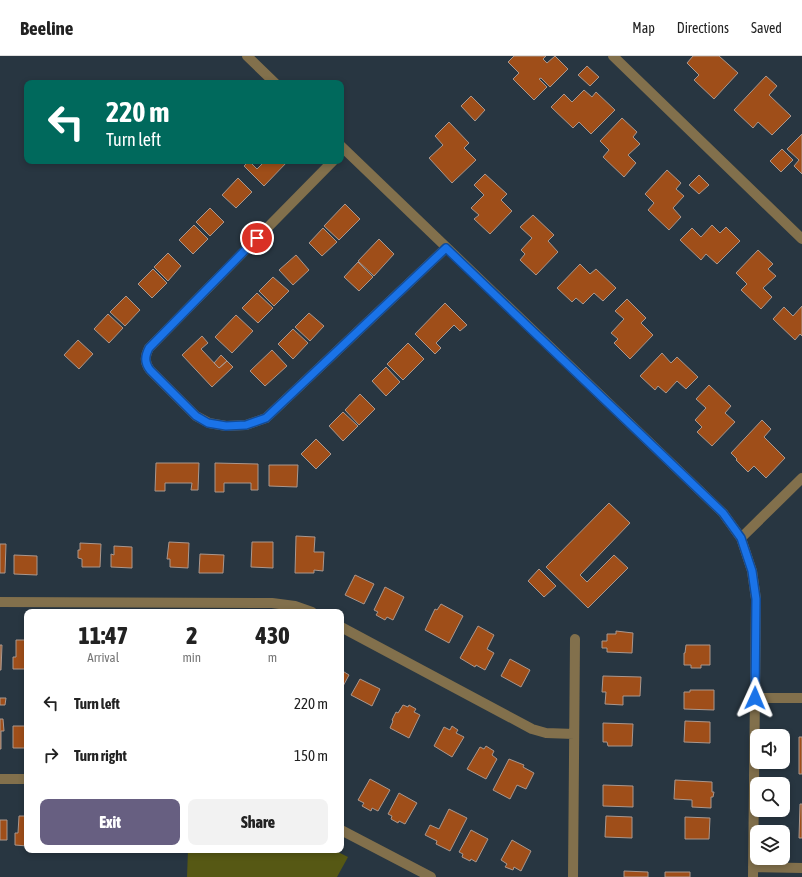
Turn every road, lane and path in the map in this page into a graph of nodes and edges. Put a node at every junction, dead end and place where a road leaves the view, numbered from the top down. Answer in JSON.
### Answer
{"nodes":[{"id":1,"x":247,"y":56,"type":"edge"},
{"id":2,"x":613,"y":56,"type":"edge"},
{"id":3,"x":273,"y":80,"type":"edge"},
{"id":4,"x":344,"y":151,"type":"edge"},
{"id":5,"x":330,"y":164,"type":"edge"},
{"id":6,"x":802,"y":239,"type":"edge"},
{"id":7,"x":446,"y":248,"type":"junction"},
{"id":8,"x":802,"y":478,"type":"edge"},
{"id":9,"x":741,"y":538,"type":"junction"},
{"id":10,"x":0,"y":602,"type":"edge"},
{"id":11,"x":304,"y":609,"type":"edge"},
{"id":12,"x":344,"y":629,"type":"edge"},
{"id":13,"x":575,"y":639,"type":"dead end"},
{"id":14,"x":755,"y":698,"type":"junction"},
{"id":15,"x":802,"y":698,"type":"edge"},
{"id":16,"x":574,"y":734,"type":"junction"},
{"id":17,"x":0,"y":779,"type":"edge"},
{"id":18,"x":24,"y":779,"type":"edge"},
{"id":19,"x":344,"y":832,"type":"edge"},
{"id":20,"x":802,"y":868,"type":"edge"},
{"id":21,"x":753,"y":872,"type":"edge"},
{"id":22,"x":431,"y":877,"type":"edge"},
{"id":23,"x":573,"y":877,"type":"edge"}],
"edges":[{"from":1,"to":3,"type":"street"},
{"from":2,"to":6,"type":"street"},
{"from":4,"to":7,"type":"street"},
{"from":5,"to":7,"type":"street"},
{"from":7,"to":9,"type":"street"},
{"from":8,"to":9,"type":"street"},
{"from":9,"to":14,"type":"street"},
{"from":10,"to":11,"type":"street"},
{"from":12,"to":16,"type":"street"},
{"from":13,"to":16,"type":"street"},
{"from":14,"to":15,"type":"street"},
{"from":14,"to":21,"type":"street"},
{"from":16,"to":23,"type":"street"},
{"from":17,"to":18,"type":"street"},
{"from":19,"to":22,"type":"street"},
{"from":20,"to":21,"type":"street"}]}
